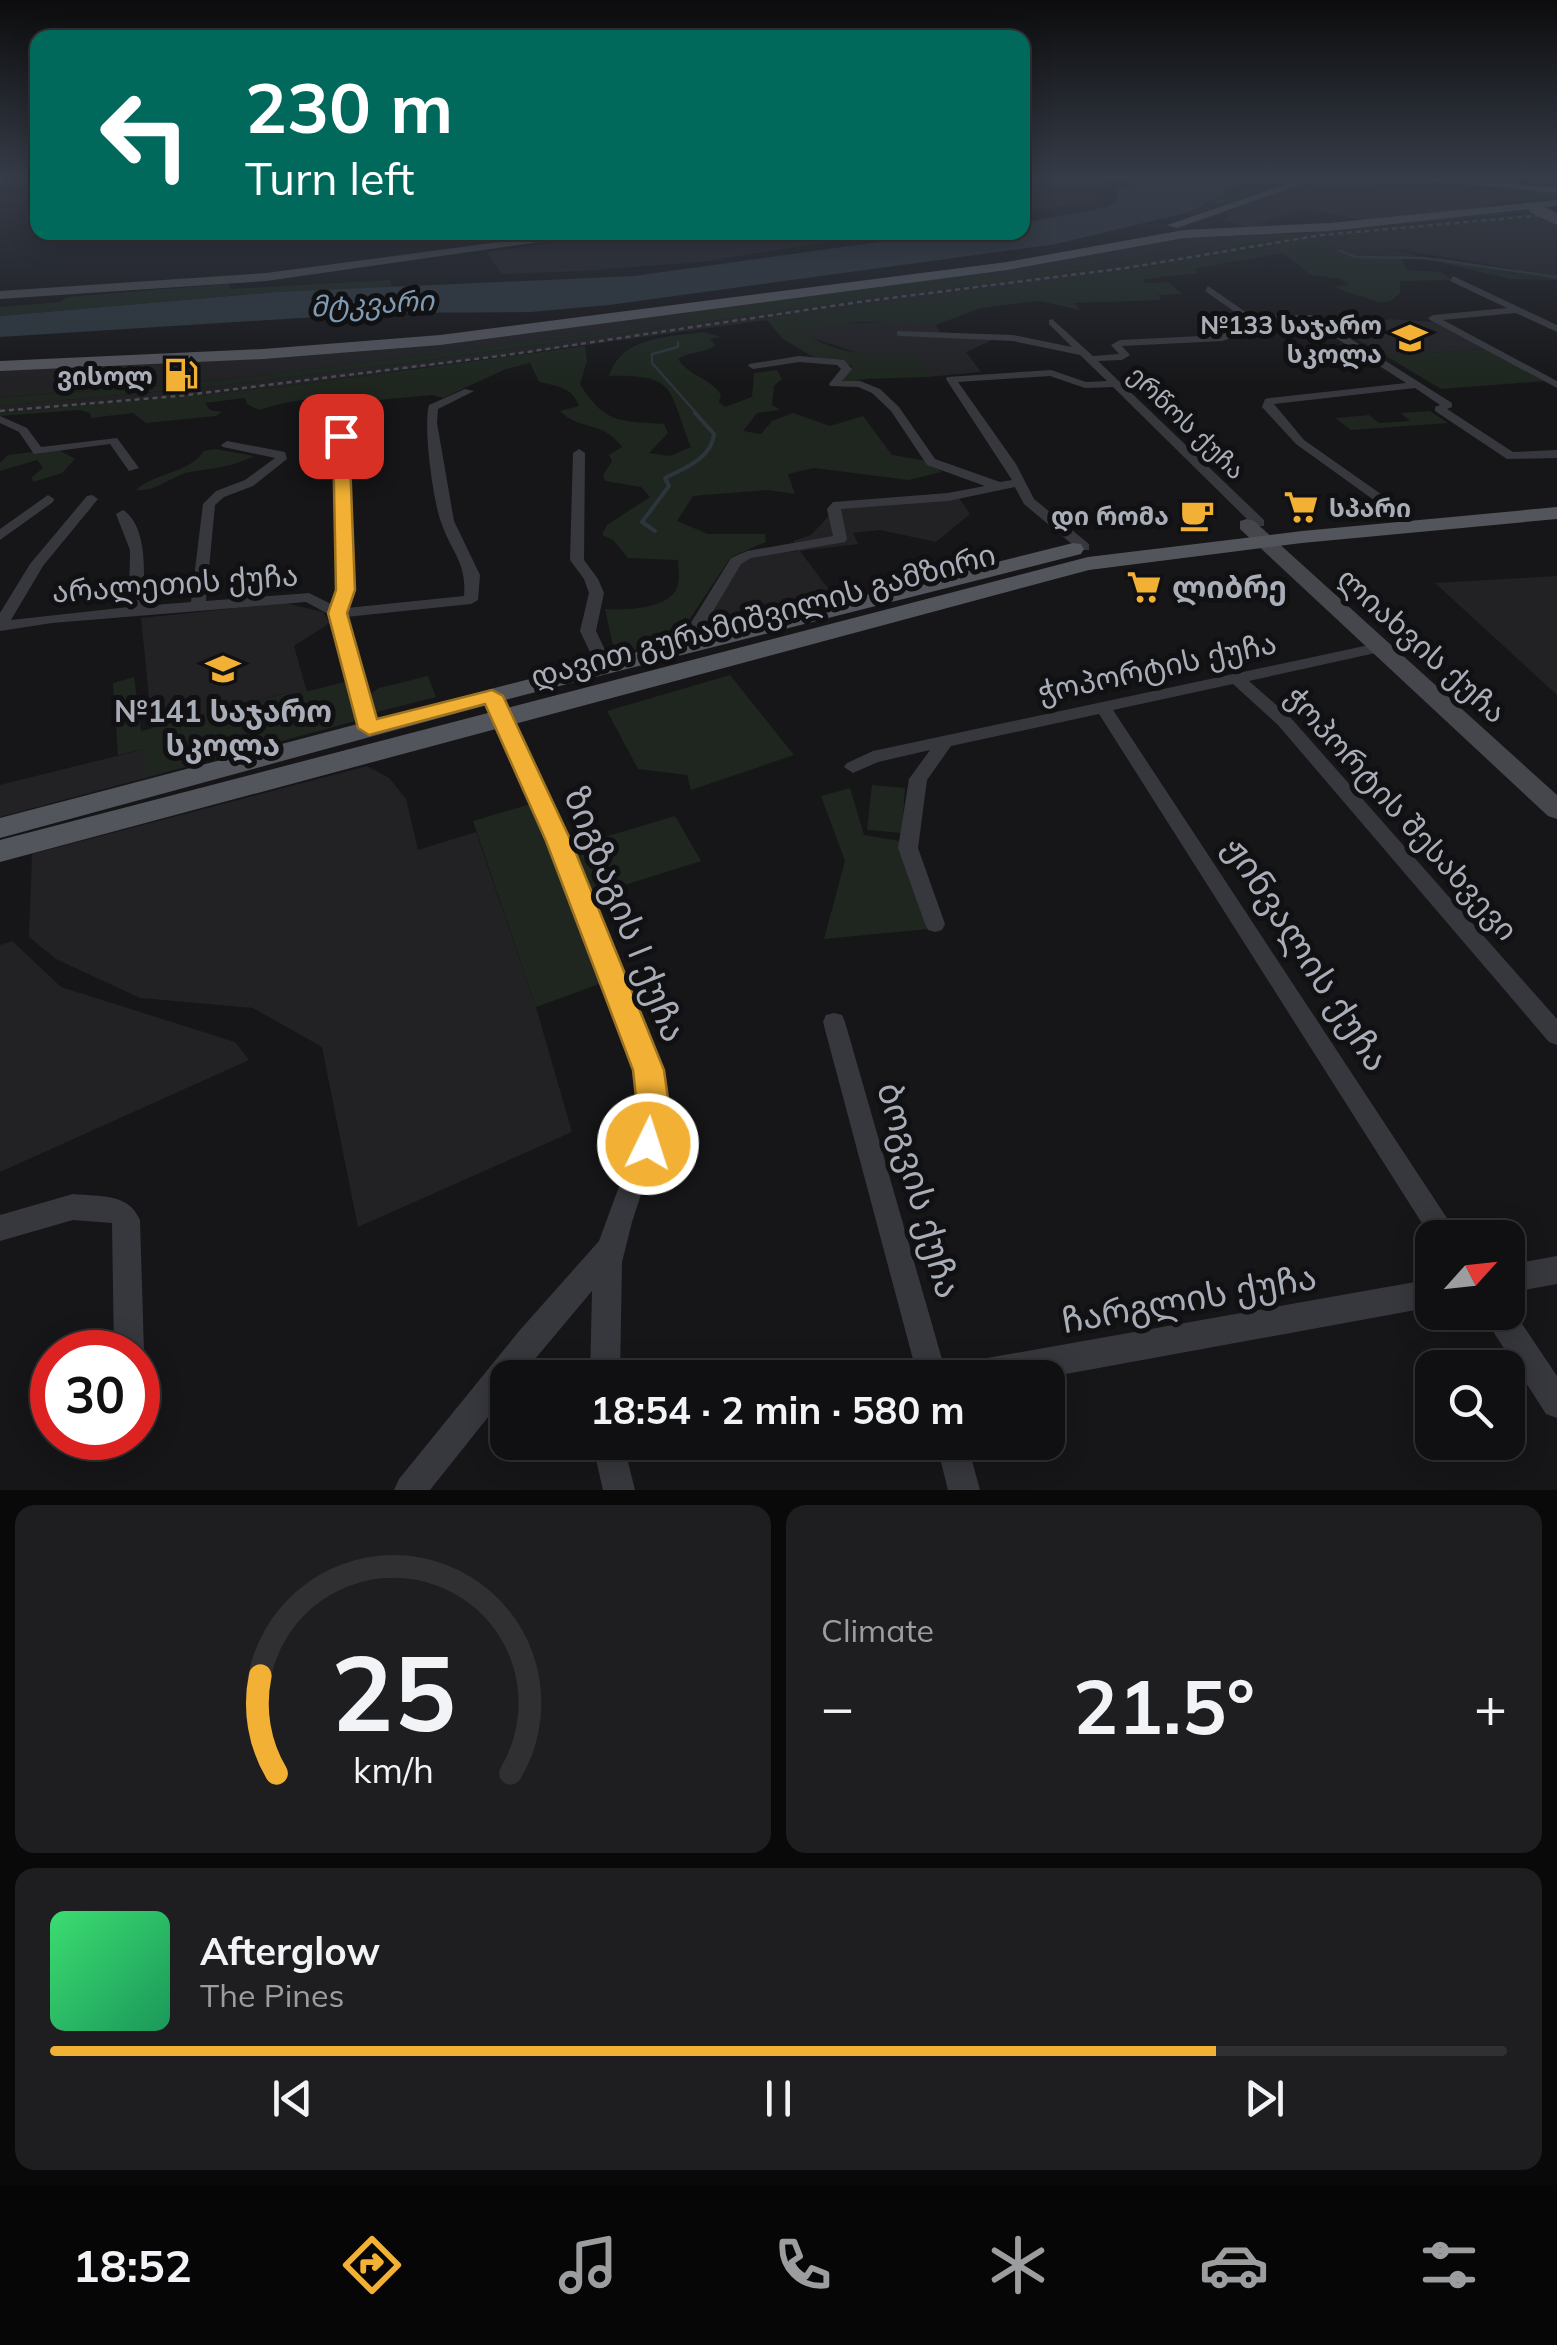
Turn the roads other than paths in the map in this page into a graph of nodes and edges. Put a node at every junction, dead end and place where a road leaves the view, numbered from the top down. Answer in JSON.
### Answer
{"nodes":[{"id":1,"x":494,"y":247,"type":"edge"},
{"id":2,"x":1063,"y":247,"type":"edge"},
{"id":3,"x":1118,"y":247,"type":"edge"},
{"id":4,"x":1453,"y":279,"type":"dead end"},
{"id":5,"x":1208,"y":289,"type":"dead end"},
{"id":6,"x":0,"y":295,"type":"edge"},
{"id":7,"x":1519,"y":310,"type":"junction"},
{"id":8,"x":1248,"y":318,"type":"junction"},
{"id":9,"x":1052,"y":322,"type":"dead end"},
{"id":10,"x":1557,"y":329,"type":"edge"},
{"id":11,"x":900,"y":333,"type":"dead end"},
{"id":12,"x":0,"y":355,"type":"edge"},
{"id":13,"x":1086,"y":356,"type":"junction"},
{"id":14,"x":0,"y":366,"type":"edge"},
{"id":15,"x":754,"y":366,"type":"dead end"},
{"id":16,"x":1116,"y":384,"type":"junction"},
{"id":17,"x":1416,"y":385,"type":"junction"},
{"id":18,"x":1557,"y":385,"type":"edge"},
{"id":19,"x":470,"y":391,"type":"dead end"},
{"id":20,"x":0,"y":419,"type":"edge"},
{"id":21,"x":336,"y":420,"type":"dead end"},
{"id":22,"x":228,"y":445,"type":"dead end"},
{"id":23,"x":580,"y":453,"type":"dead end"},
{"id":24,"x":1557,"y":454,"type":"edge"},
{"id":25,"x":133,"y":468,"type":"dead end"},
{"id":26,"x":1020,"y":482,"type":"junction"},
{"id":27,"x":1003,"y":488,"type":"junction"},
{"id":28,"x":48,"y":499,"type":"dead end"},
{"id":29,"x":92,"y":499,"type":"dead end"},
{"id":30,"x":1029,"y":500,"type":"junction"},
{"id":31,"x":1557,"y":500,"type":"edge"},
{"id":32,"x":1401,"y":513,"type":"junction"},
{"id":33,"x":1557,"y":513,"type":"edge"},
{"id":34,"x":123,"y":514,"type":"dead end"},
{"id":35,"x":1256,"y":530,"type":"junction"},
{"id":36,"x":0,"y":536,"type":"edge"},
{"id":37,"x":1084,"y":546,"type":"junction"},
{"id":38,"x":198,"y":607,"type":"junction"},
{"id":39,"x":136,"y":611,"type":"junction"},
{"id":40,"x":337,"y":613,"type":"junction"},
{"id":41,"x":0,"y":626,"type":"edge"},
{"id":42,"x":684,"y":647,"type":"junction"},
{"id":43,"x":1383,"y":647,"type":"junction"},
{"id":44,"x":605,"y":667,"type":"junction"},
{"id":45,"x":1238,"y":680,"type":"junction"},
{"id":46,"x":498,"y":707,"type":"junction"},
{"id":47,"x":1104,"y":708,"type":"junction"},
{"id":48,"x":369,"y":728,"type":"junction"},
{"id":49,"x":944,"y":744,"type":"junction"},
{"id":50,"x":853,"y":767,"type":"dead end"},
{"id":51,"x":1557,"y":810,"type":"edge"},
{"id":52,"x":0,"y":828,"type":"edge"},
{"id":53,"x":0,"y":851,"type":"edge"},
{"id":54,"x":935,"y":924,"type":"dead end"},
{"id":55,"x":834,"y":1022,"type":"dead end"},
{"id":56,"x":1557,"y":1035,"type":"edge"},
{"id":57,"x":1436,"y":1220,"type":"edge"},
{"id":58,"x":0,"y":1228,"type":"edge"},
{"id":59,"x":610,"y":1250,"type":"junction"},
{"id":60,"x":1557,"y":1270,"type":"edge"},
{"id":61,"x":1525,"y":1276,"type":"edge"},
{"id":62,"x":1415,"y":1295,"type":"edge"},
{"id":63,"x":129,"y":1330,"type":"edge"},
{"id":64,"x":1509,"y":1330,"type":"edge"},
{"id":65,"x":605,"y":1360,"type":"edge"},
{"id":66,"x":928,"y":1360,"type":"edge"},
{"id":67,"x":1057,"y":1360,"type":"edge"},
{"id":68,"x":1557,"y":1404,"type":"edge"},
{"id":69,"x":612,"y":1460,"type":"edge"},
{"id":70,"x":956,"y":1460,"type":"edge"},
{"id":71,"x":410,"y":1490,"type":"edge"},
{"id":72,"x":619,"y":1490,"type":"edge"},
{"id":73,"x":964,"y":1490,"type":"edge"}],
"edges":[{"from":1,"to":6,"type":"main road"},
{"from":2,"to":12,"type":"main road"},
{"from":3,"to":14,"type":"main road"},
{"from":4,"to":7,"type":"street"},
{"from":5,"to":8,"type":"street"},
{"from":7,"to":10,"type":"street"},
{"from":7,"to":18,"type":"street"},
{"from":8,"to":13,"type":"street"},
{"from":8,"to":17,"type":"street"},
{"from":9,"to":13,"type":"street","name":"ერწოს ქუჩა"},
{"from":11,"to":13,"type":"street"},
{"from":13,"to":16,"type":"street","name":"ერწოს ქუჩა"},
{"from":15,"to":27,"type":"street"},
{"from":16,"to":26,"type":"street"},
{"from":16,"to":35,"type":"street","name":"ერწოს ქუჩა"},
{"from":17,"to":24,"type":"street"},
{"from":17,"to":32,"type":"street"},
{"from":19,"to":40,"type":"street","name":"არალეთის ქუჩა"},
{"from":20,"to":25,"type":"street"},
{"from":21,"to":40,"type":"street"},
{"from":22,"to":38,"type":"street"},
{"from":23,"to":44,"type":"street"},
{"from":26,"to":27,"type":"street"},
{"from":26,"to":30,"type":"street"},
{"from":27,"to":30,"type":"street"},
{"from":27,"to":42,"type":"street"},
{"from":28,"to":36,"type":"street"},
{"from":29,"to":41,"type":"street"},
{"from":30,"to":37,"type":"street"},
{"from":31,"to":32,"type":"main road","name":"დავით გურამიშვილის გამზირი"},
{"from":32,"to":35,"type":"main road","name":"დავით გურამიშვილის გამზირი"},
{"from":33,"to":35,"type":"main road","name":"დავით გურამიშვილის გამზირი"},
{"from":34,"to":39,"type":"street"},
{"from":35,"to":37,"type":"main road","name":"დავით გურამიშვილის გამზირი"},
{"from":35,"to":43,"type":"main road","name":"ლიახვის ქუჩა"},
{"from":35,"to":46,"type":"main road","name":"დავით გურამიშვილის გამზირი"},
{"from":37,"to":42,"type":"main road","name":"დავით გურამიშვილის გამზირი"},
{"from":38,"to":39,"type":"street","name":"არალეთის ქუჩა"},
{"from":38,"to":40,"type":"street","name":"არალეთის ქუჩა"},
{"from":39,"to":41,"type":"street","name":"არალეთის ქუჩა"},
{"from":40,"to":48,"type":"street"},
{"from":42,"to":44,"type":"main road","name":"დავით გურამიშვილის გამზირი"},
{"from":43,"to":45,"type":"street","name":"ჭოპორტის ქუჩა"},
{"from":43,"to":51,"type":"main road","name":"ლიახვის ქუჩა"},
{"from":44,"to":46,"type":"main road","name":"დავით გურამიშვილის გამზირი"},
{"from":45,"to":47,"type":"street","name":"ჭოპორტის ქუჩა"},
{"from":45,"to":56,"type":"street","name":"ჭოპორტის შესახვევი"},
{"from":46,"to":48,"type":"main road","name":"დავით გურამიშვილის გამზირი"},
{"from":46,"to":53,"type":"main road","name":"დავით გურამიშვილის გამზირი"},
{"from":46,"to":59,"type":"street","name":"ზიგზაგის I ქუჩა"},
{"from":47,"to":49,"type":"street","name":"ჭოპორტის ქუჩა"},
{"from":47,"to":57,"type":"street","name":"ჟინვალის ქუჩა"},
{"from":48,"to":52,"type":"main road","name":"დავით გურამიშვილის გამზირი"},
{"from":49,"to":50,"type":"street","name":"ჭოპორტის ქუჩა"},
{"from":49,"to":54,"type":"street"},
{"from":55,"to":66,"type":"street","name":"ბოგვის ქუჩა"},
{"from":58,"to":63,"type":"street"},
{"from":59,"to":65,"type":"street","name":"ზიგზაგის I ქუჩა"},
{"from":59,"to":71,"type":"street"},
{"from":60,"to":61,"type":"street"},
{"from":62,"to":67,"type":"street","name":"ჩარგლის ქუჩა"},
{"from":64,"to":68,"type":"street"},
{"from":69,"to":72,"type":"street"},
{"from":70,"to":73,"type":"street"}]}
